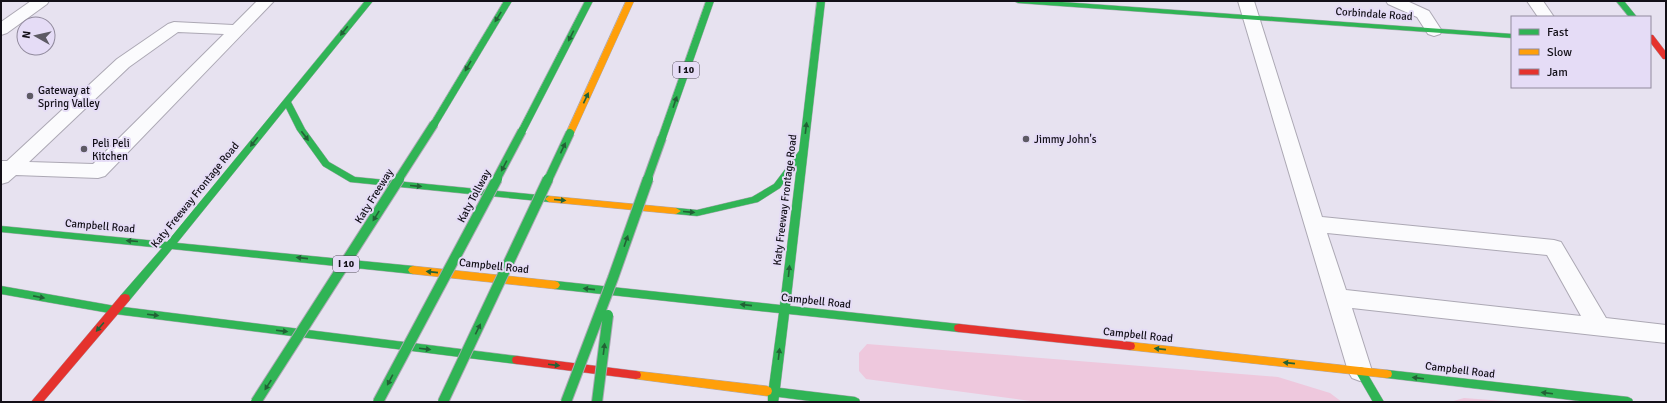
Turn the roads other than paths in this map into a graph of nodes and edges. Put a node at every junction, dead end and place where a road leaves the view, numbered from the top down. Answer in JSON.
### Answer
{"nodes":[{"id":1,"x":41,"y":1,"type":"edge"},
{"id":2,"x":266,"y":1,"type":"edge"},
{"id":3,"x":369,"y":1,"type":"edge"},
{"id":4,"x":508,"y":1,"type":"edge"},
{"id":5,"x":589,"y":1,"type":"edge"},
{"id":6,"x":630,"y":1,"type":"edge"},
{"id":7,"x":710,"y":1,"type":"edge"},
{"id":8,"x":821,"y":1,"type":"edge"},
{"id":9,"x":1018,"y":1,"type":"edge"},
{"id":10,"x":1394,"y":1,"type":"edge"},
{"id":11,"x":1534,"y":1,"type":"edge"},
{"id":12,"x":1620,"y":1,"type":"edge"},
{"id":13,"x":1248,"y":9,"type":"edge"},
{"id":14,"x":1545,"y":16,"type":"edge"},
{"id":15,"x":1632,"y":16,"type":"edge"},
{"id":16,"x":1,"y":30,"type":"edge"},
{"id":17,"x":238,"y":30,"type":"junction"},
{"id":18,"x":1434,"y":31,"type":"junction"},
{"id":19,"x":1511,"y":36,"type":"edge"},
{"id":20,"x":1651,"y":38,"type":"edge"},
{"id":21,"x":1658,"y":47,"type":"edge"},
{"id":22,"x":1666,"y":56,"type":"edge"},
{"id":23,"x":287,"y":101,"type":"junction"},
{"id":24,"x":803,"y":151,"type":"junction"},
{"id":25,"x":4,"y":170,"type":"edge"},
{"id":26,"x":1314,"y":224,"type":"junction"},
{"id":27,"x":1,"y":229,"type":"edge"},
{"id":28,"x":171,"y":244,"type":"junction"},
{"id":29,"x":613,"y":278,"type":"junction"},
{"id":30,"x":1,"y":290,"type":"edge"},
{"id":31,"x":1338,"y":298,"type":"junction"},
{"id":32,"x":785,"y":309,"type":"junction"},
{"id":33,"x":115,"y":310,"type":"junction"},
{"id":34,"x":1599,"y":327,"type":"junction"},
{"id":35,"x":1665,"y":336,"type":"edge"},
{"id":36,"x":1360,"y":371,"type":"junction"},
{"id":37,"x":774,"y":397,"type":"edge"},
{"id":38,"x":36,"y":402,"type":"edge"},
{"id":39,"x":256,"y":402,"type":"edge"},
{"id":40,"x":378,"y":402,"type":"edge"},
{"id":41,"x":443,"y":402,"type":"edge"},
{"id":42,"x":566,"y":402,"type":"edge"},
{"id":43,"x":597,"y":402,"type":"edge"},
{"id":44,"x":855,"y":402,"type":"edge"},
{"id":45,"x":1379,"y":402,"type":"edge"},
{"id":46,"x":1628,"y":402,"type":"edge"}],
"edges":[{"from":1,"to":16,"type":"lane"},
{"from":2,"to":17,"type":"lane"},
{"from":3,"to":23,"type":"main road","name":"Katy Freeway Frontage Road","one_way":true},
{"from":4,"to":39,"type":"main road","name":"Katy Freeway","number":"I 10","one_way":true,"bridge":true},
{"from":5,"to":40,"type":"main road","name":"Katy Tollway","one_way":true,"bridge":true},
{"from":41,"to":6,"type":"main road","one_way":true,"bridge":true},
{"from":29,"to":7,"type":"main road","number":"I 10","one_way":true,"bridge":true},
{"from":24,"to":8,"type":"main road","name":"Katy Freeway Frontage Road","one_way":true},
{"from":9,"to":13,"type":"main road","name":"Corbindale Road"},
{"from":10,"to":18,"type":"lane"},
{"from":11,"to":14,"type":"lane"},
{"from":12,"to":15,"type":"main road"},
{"from":13,"to":18,"type":"main road","name":"Corbindale Road"},
{"from":13,"to":26,"type":"lane"},
{"from":17,"to":25,"type":"lane"},
{"from":17,"to":25,"type":"lane"},
{"from":18,"to":19,"type":"main road","name":"Corbindale Road"},
{"from":20,"to":21,"type":"main road"},
{"from":21,"to":22,"type":"main road"},
{"from":23,"to":24,"type":"main road","one_way":true},
{"from":23,"to":28,"type":"main road","name":"Katy Freeway Frontage Road","one_way":true},
{"from":32,"to":24,"type":"main road","name":"Katy Freeway Frontage Road","one_way":true},
{"from":26,"to":31,"type":"lane"},
{"from":26,"to":34,"type":"lane"},
{"from":28,"to":27,"type":"main road","name":"Campbell Road","one_way":true},
{"from":32,"to":28,"type":"main road","name":"Campbell Road","one_way":true},
{"from":28,"to":33,"type":"main road","name":"Katy Freeway Frontage Road"},
{"from":29,"to":42,"type":"main road","number":"I 10","bridge":true},
{"from":43,"to":29,"type":"main road","one_way":true,"bridge":true},
{"from":30,"to":33,"type":"main road","one_way":true},
{"from":31,"to":34,"type":"lane"},
{"from":31,"to":36,"type":"lane"},
{"from":36,"to":32,"type":"main road","name":"Campbell Road","one_way":true},
{"from":37,"to":32,"type":"main road","name":"Katy Freeway Frontage Road","one_way":true},
{"from":33,"to":37,"type":"main road","one_way":true},
{"from":33,"to":38,"type":"main road","name":"Katy Freeway Frontage Road","one_way":true},
{"from":34,"to":35,"type":"lane"},
{"from":36,"to":45,"type":"main road"},
{"from":46,"to":36,"type":"main road","name":"Campbell Road","one_way":true},
{"from":37,"to":44,"type":"main road"}]}
